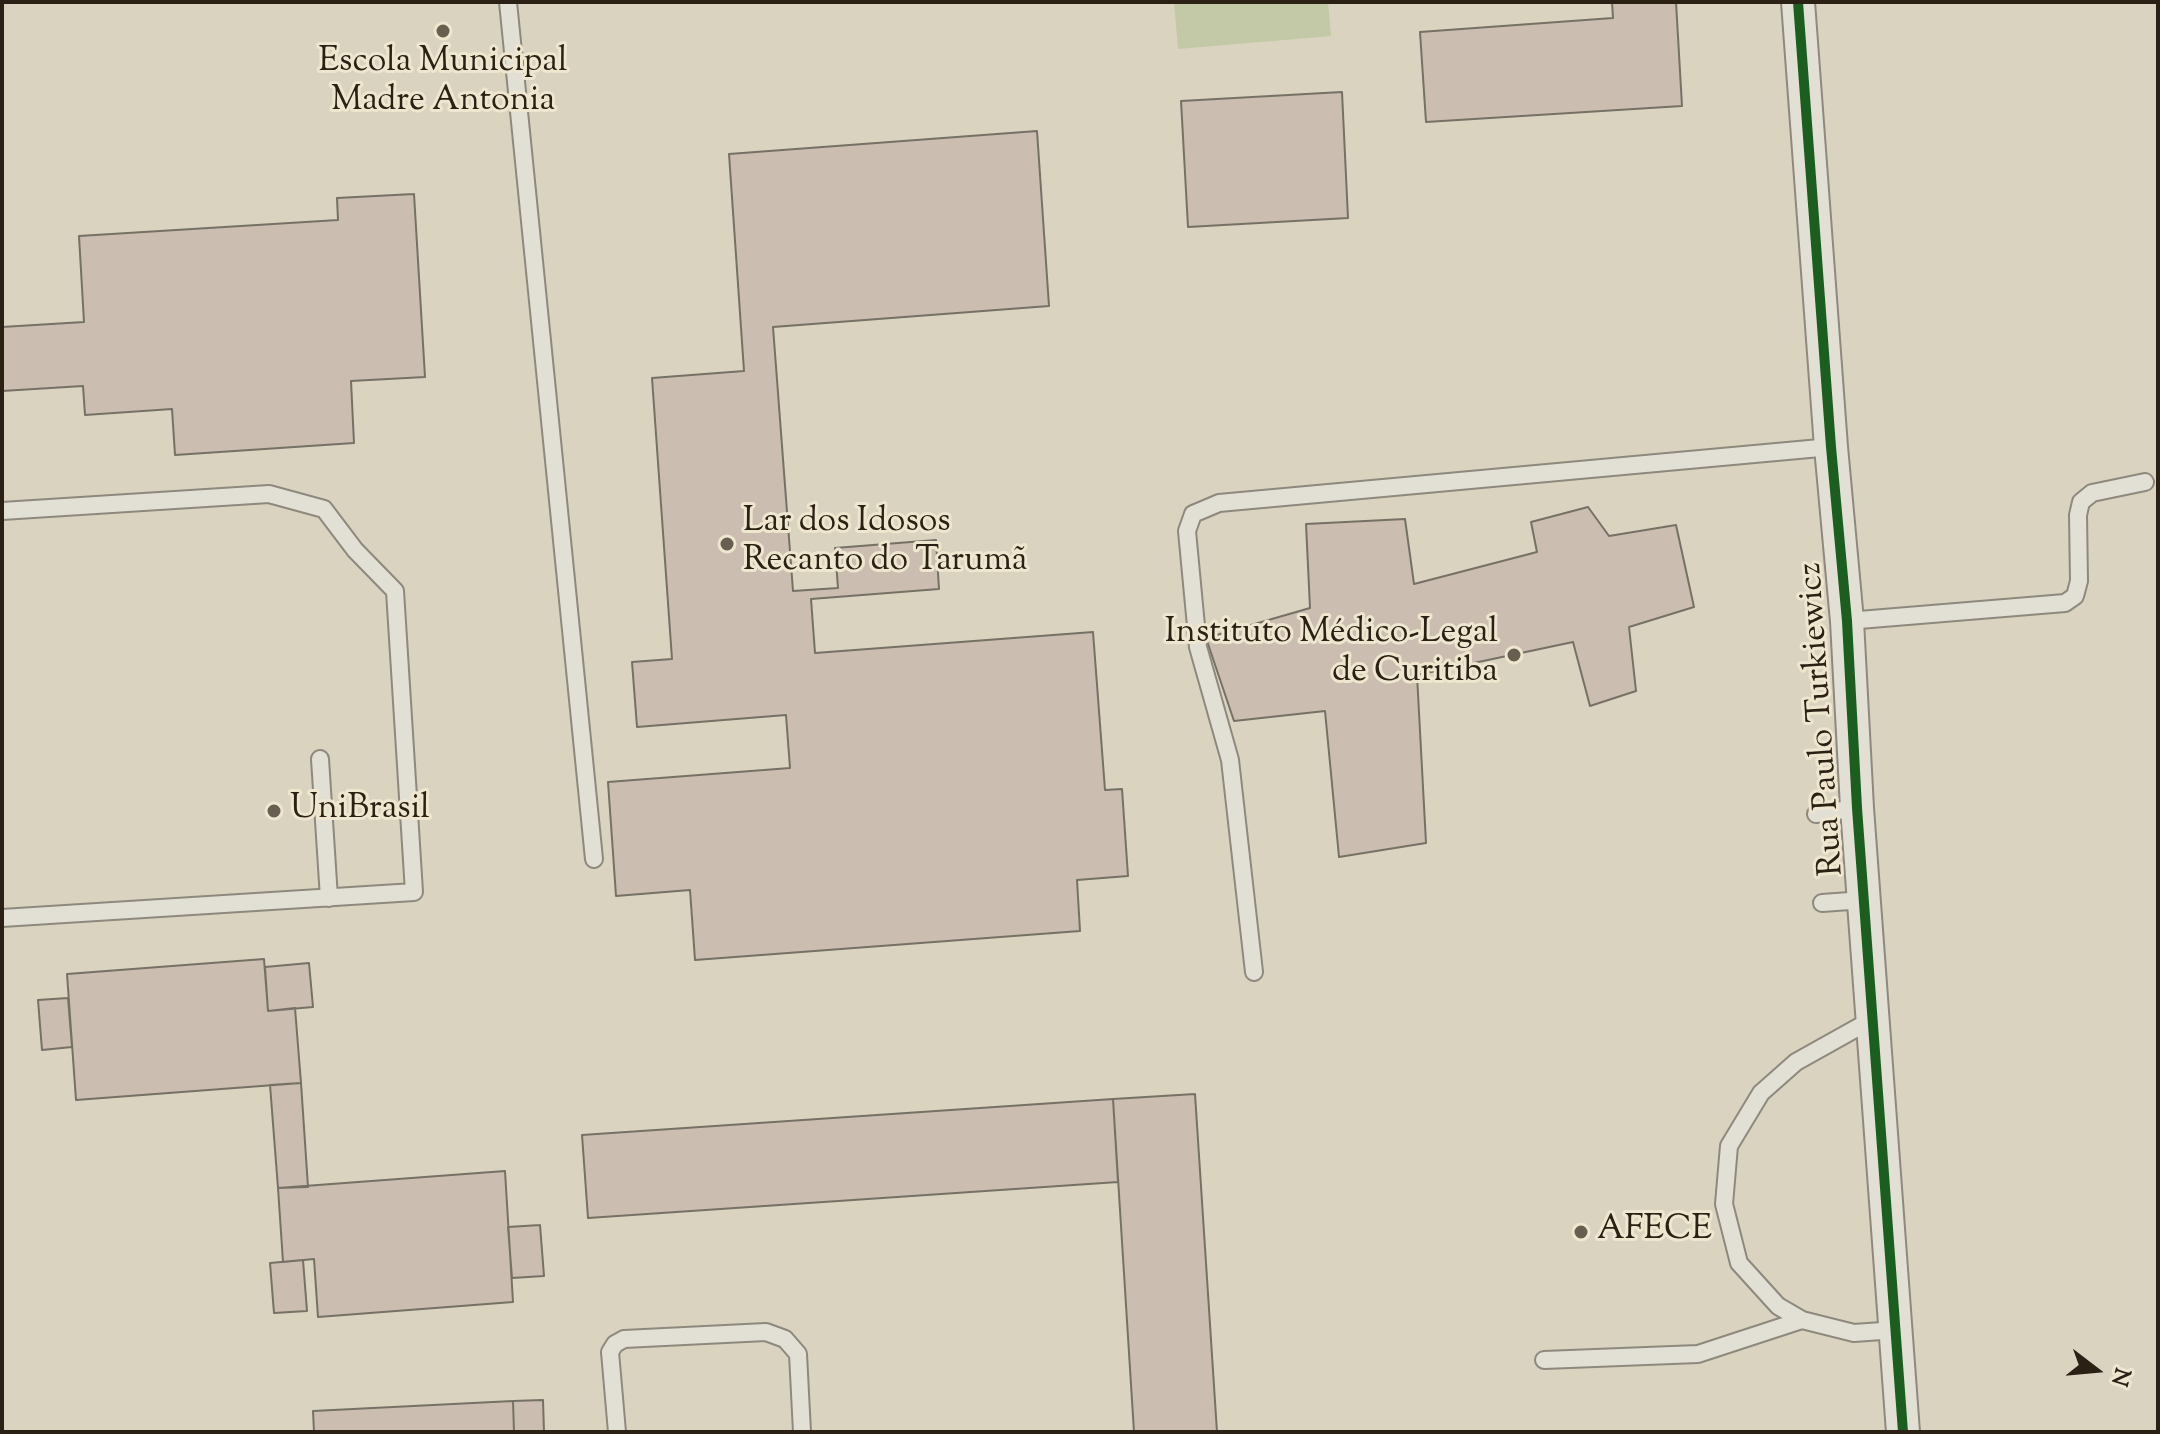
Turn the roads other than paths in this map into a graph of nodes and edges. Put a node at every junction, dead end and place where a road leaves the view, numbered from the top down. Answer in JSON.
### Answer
{"nodes":[{"id":1,"x":508,"y":2,"type":"edge"},
{"id":2,"x":1798,"y":2,"type":"edge"},
{"id":3,"x":1831,"y":447,"type":"junction"},
{"id":4,"x":2145,"y":482,"type":"dead end"},
{"id":5,"x":2,"y":511,"type":"edge"},
{"id":6,"x":1847,"y":621,"type":"junction"},
{"id":7,"x":320,"y":759,"type":"dead end"},
{"id":8,"x":1857,"y":808,"type":"junction"},
{"id":9,"x":1816,"y":814,"type":"dead end"},
{"id":10,"x":594,"y":859,"type":"dead end"},
{"id":11,"x":329,"y":898,"type":"junction"},
{"id":12,"x":1864,"y":900,"type":"junction"},
{"id":13,"x":1822,"y":903,"type":"dead end"},
{"id":14,"x":2,"y":918,"type":"edge"},
{"id":15,"x":1254,"y":972,"type":"dead end"},
{"id":16,"x":1873,"y":1019,"type":"junction"},
{"id":17,"x":1802,"y":1320,"type":"junction"},
{"id":18,"x":1896,"y":1330,"type":"junction"},
{"id":19,"x":1544,"y":1360,"type":"dead end"},
{"id":20,"x":617,"y":1432,"type":"edge"},
{"id":21,"x":802,"y":1432,"type":"edge"},
{"id":22,"x":1903,"y":1432,"type":"edge"}],
"edges":[{"from":1,"to":10,"type":"lane"},
{"from":2,"to":3,"type":"street","name":"Rua Paulo Turkiewicz"},
{"from":3,"to":6,"type":"street","name":"Rua Paulo Turkiewicz"},
{"from":3,"to":15,"type":"lane"},
{"from":4,"to":6,"type":"lane"},
{"from":5,"to":11,"type":"lane"},
{"from":6,"to":8,"type":"street","name":"Rua Paulo Turkiewicz"},
{"from":7,"to":11,"type":"lane"},
{"from":8,"to":9,"type":"lane"},
{"from":8,"to":12,"type":"street","name":"Rua Paulo Turkiewicz"},
{"from":11,"to":14,"type":"lane"},
{"from":12,"to":13,"type":"lane"},
{"from":12,"to":16,"type":"street","name":"Rua Paulo Turkiewicz"},
{"from":16,"to":17,"type":"lane"},
{"from":16,"to":18,"type":"street","name":"Rua Paulo Turkiewicz"},
{"from":17,"to":18,"type":"lane"},
{"from":17,"to":19,"type":"lane"},
{"from":18,"to":22,"type":"street","name":"Rua Paulo Turkiewicz"},
{"from":20,"to":21,"type":"lane"}]}
